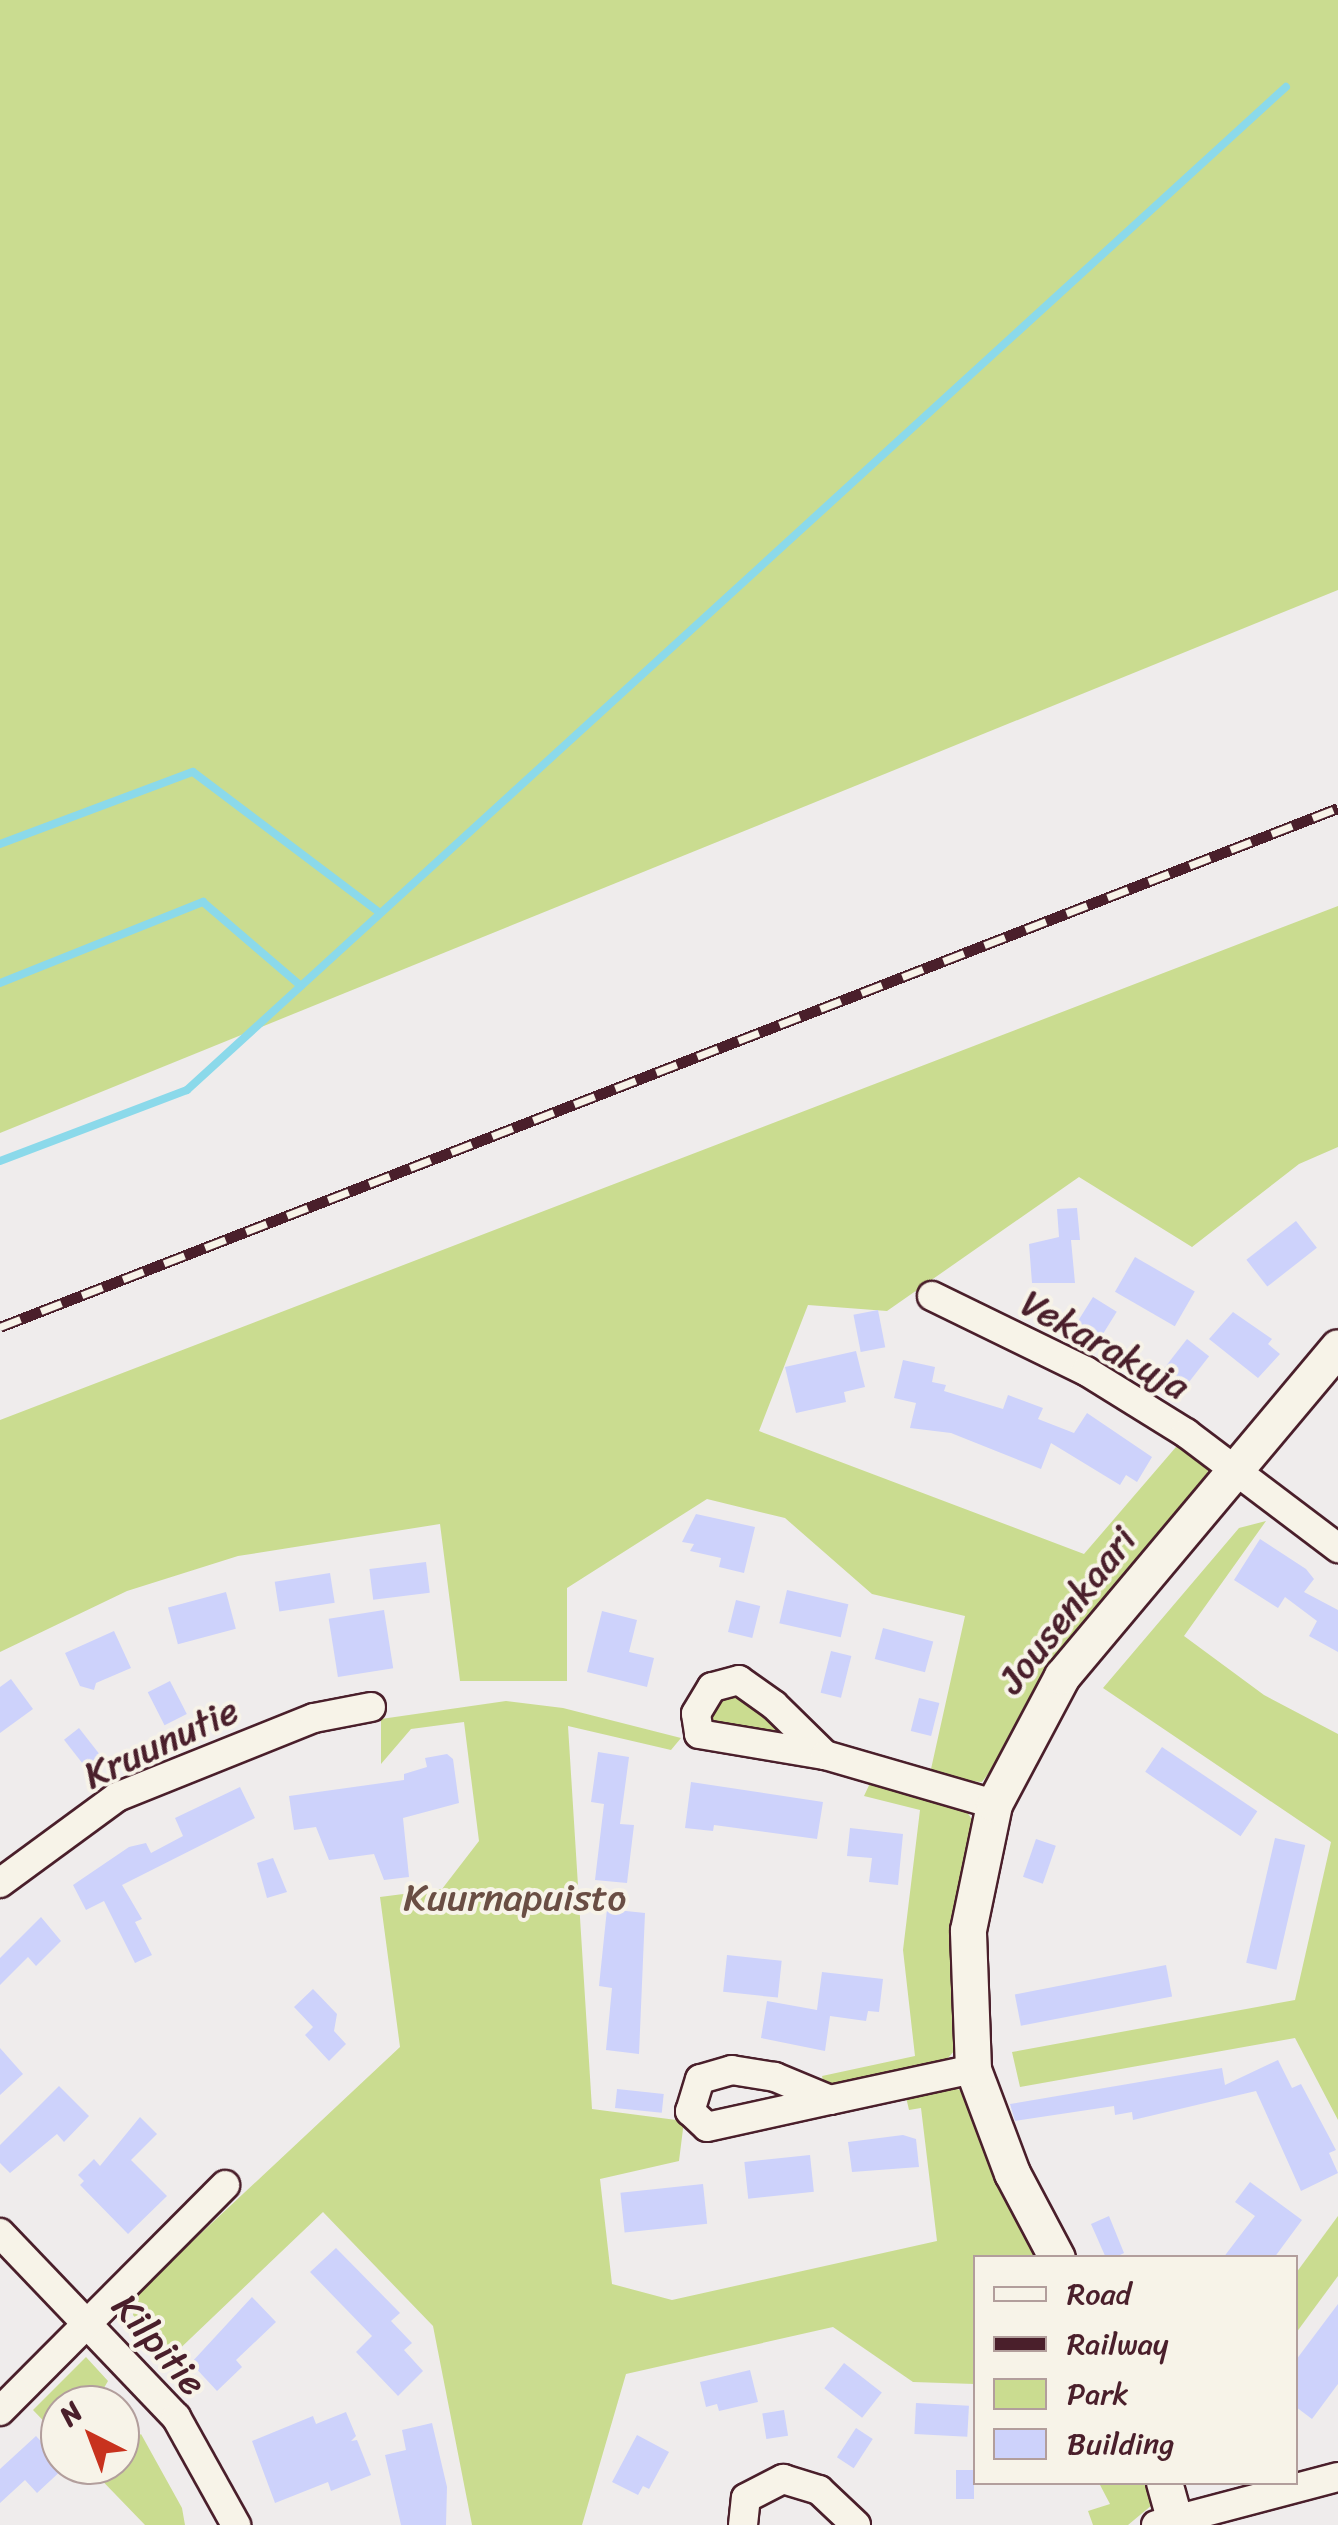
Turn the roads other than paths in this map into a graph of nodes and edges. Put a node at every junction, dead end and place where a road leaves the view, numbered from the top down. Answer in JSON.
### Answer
{"nodes":[{"id":1,"x":932,"y":1296,"type":"dead end"},
{"id":2,"x":1338,"y":1347,"type":"edge"},
{"id":3,"x":1235,"y":1469,"type":"junction"},
{"id":4,"x":1338,"y":1548,"type":"edge"},
{"id":5,"x":371,"y":1708,"type":"dead end"},
{"id":6,"x":825,"y":1755,"type":"dead end"},
{"id":7,"x":994,"y":1804,"type":"junction"},
{"id":8,"x":0,"y":1883,"type":"edge"},
{"id":9,"x":973,"y":2068,"type":"junction"},
{"id":10,"x":830,"y":2100,"type":"dead end"},
{"id":11,"x":226,"y":2186,"type":"dead end"},
{"id":12,"x":0,"y":2233,"type":"edge"},
{"id":13,"x":1054,"y":2255,"type":"edge"},
{"id":14,"x":90,"y":2320,"type":"junction"},
{"id":15,"x":0,"y":2411,"type":"edge"},
{"id":16,"x":1338,"y":2477,"type":"edge"},
{"id":17,"x":1164,"y":2485,"type":"edge"},
{"id":18,"x":1169,"y":2523,"type":"edge"},
{"id":19,"x":236,"y":2525,"type":"edge"},
{"id":20,"x":743,"y":2525,"type":"edge"},
{"id":21,"x":856,"y":2525,"type":"edge"}],
"edges":[{"from":1,"to":3,"type":"street","name":"Vekarakuja"},
{"from":2,"to":3,"type":"street","name":"Jousenkaari"},
{"from":3,"to":4,"type":"street","name":"Vekarakuja"},
{"from":3,"to":7,"type":"street","name":"Jousenkaari"},
{"from":5,"to":8,"type":"street","name":"Kruunutie"},
{"from":6,"to":7,"type":"street"},
{"from":7,"to":9,"type":"street","name":"Jousenkaari"},
{"from":9,"to":10,"type":"street"},
{"from":9,"to":13,"type":"street","name":"Jousenkaari"},
{"from":11,"to":14,"type":"street"},
{"from":12,"to":14,"type":"street","name":"Kilpitie"},
{"from":14,"to":15,"type":"street"},
{"from":14,"to":19,"type":"street","name":"Kilpitie"},
{"from":16,"to":18,"type":"street"},
{"from":17,"to":18,"type":"street"},
{"from":20,"to":21,"type":"street"}]}
